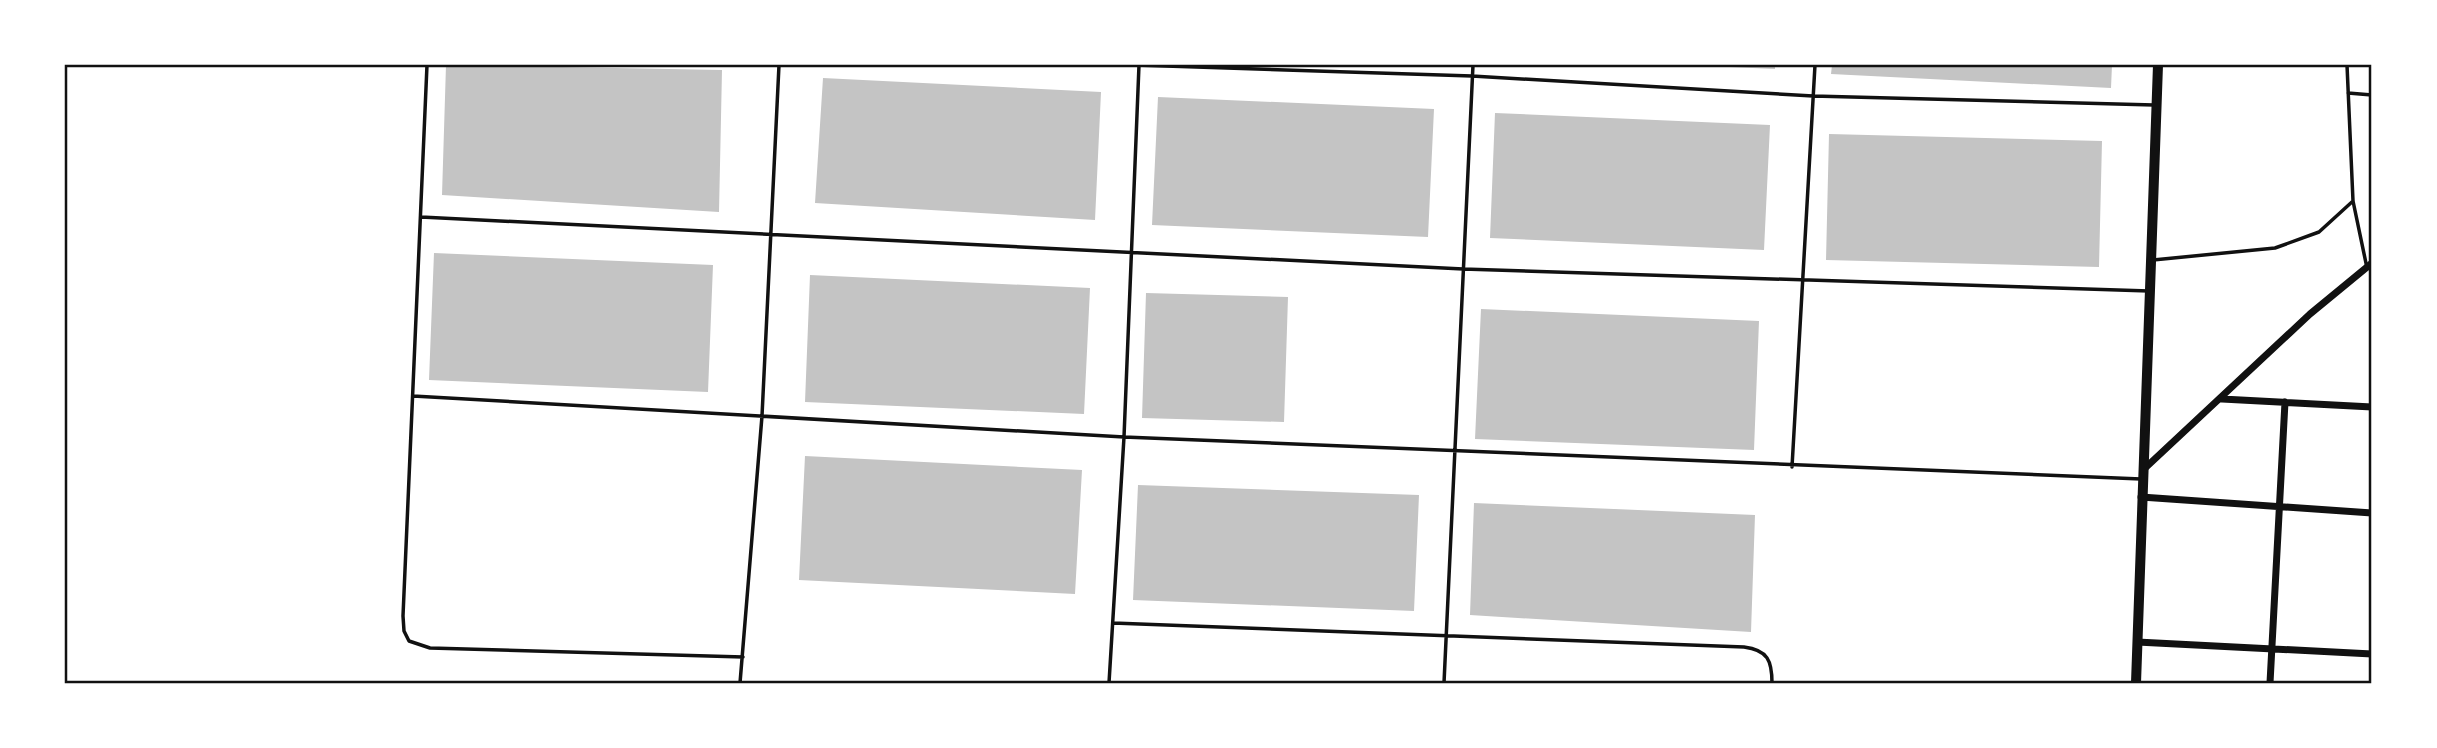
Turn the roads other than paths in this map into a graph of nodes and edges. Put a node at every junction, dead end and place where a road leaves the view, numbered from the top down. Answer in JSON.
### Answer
{"nodes":[{"id":1,"x":427,"y":65,"type":"edge"},
{"id":2,"x":779,"y":65,"type":"edge"},
{"id":3,"x":1138,"y":65,"type":"edge"},
{"id":4,"x":1473,"y":65,"type":"edge"},
{"id":5,"x":1815,"y":65,"type":"edge"},
{"id":6,"x":2158,"y":65,"type":"edge"},
{"id":7,"x":2347,"y":65,"type":"edge"},
{"id":8,"x":1472,"y":76,"type":"junction"},
{"id":9,"x":2348,"y":93,"type":"junction"},
{"id":10,"x":2372,"y":95,"type":"edge"},
{"id":11,"x":1813,"y":96,"type":"junction"},
{"id":12,"x":2158,"y":105,"type":"junction"},
{"id":13,"x":2353,"y":201,"type":"junction"},
{"id":14,"x":421,"y":218,"type":"junction"},
{"id":15,"x":772,"y":236,"type":"junction"},
{"id":16,"x":1132,"y":251,"type":"junction"},
{"id":17,"x":2150,"y":261,"type":"junction"},
{"id":18,"x":2370,"y":265,"type":"edge"},
{"id":19,"x":1463,"y":269,"type":"junction"},
{"id":20,"x":1801,"y":282,"type":"junction"},
{"id":21,"x":2149,"y":290,"type":"junction"},
{"id":22,"x":413,"y":396,"type":"junction"},
{"id":23,"x":2222,"y":398,"type":"junction"},
{"id":24,"x":2285,"y":402,"type":"junction"},
{"id":25,"x":2372,"y":407,"type":"edge"},
{"id":26,"x":762,"y":416,"type":"junction"},
{"id":27,"x":1124,"y":437,"type":"junction"},
{"id":28,"x":1456,"y":450,"type":"junction"},
{"id":29,"x":1792,"y":467,"type":"junction"},
{"id":30,"x":2142,"y":475,"type":"junction"},
{"id":31,"x":2141,"y":497,"type":"junction"},
{"id":32,"x":2278,"y":507,"type":"junction"},
{"id":33,"x":2372,"y":513,"type":"edge"},
{"id":34,"x":1113,"y":623,"type":"junction"},
{"id":35,"x":1446,"y":636,"type":"junction"},
{"id":36,"x":2137,"y":642,"type":"junction"},
{"id":37,"x":2272,"y":647,"type":"junction"},
{"id":38,"x":2372,"y":654,"type":"edge"},
{"id":39,"x":743,"y":657,"type":"junction"},
{"id":40,"x":740,"y":683,"type":"edge"},
{"id":41,"x":1109,"y":683,"type":"edge"},
{"id":42,"x":1444,"y":683,"type":"edge"},
{"id":43,"x":1772,"y":683,"type":"edge"},
{"id":44,"x":2136,"y":683,"type":"edge"},
{"id":45,"x":2270,"y":683,"type":"edge"}],
"edges":[{"from":1,"to":14,"type":"lane"},
{"from":2,"to":15,"type":"lane"},
{"from":3,"to":8,"type":"lane"},
{"from":3,"to":16,"type":"lane"},
{"from":4,"to":8,"type":"lane"},
{"from":5,"to":11,"type":"lane"},
{"from":6,"to":12,"type":"street"},
{"from":7,"to":9,"type":"lane"},
{"from":8,"to":11,"type":"lane"},
{"from":8,"to":19,"type":"lane"},
{"from":9,"to":10,"type":"lane"},
{"from":9,"to":13,"type":"lane"},
{"from":11,"to":12,"type":"lane"},
{"from":11,"to":20,"type":"lane"},
{"from":12,"to":17,"type":"street"},
{"from":13,"to":17,"type":"lane"},
{"from":13,"to":18,"type":"lane"},
{"from":14,"to":15,"type":"lane"},
{"from":14,"to":22,"type":"lane"},
{"from":15,"to":16,"type":"lane"},
{"from":15,"to":26,"type":"lane"},
{"from":16,"to":19,"type":"lane"},
{"from":16,"to":27,"type":"lane"},
{"from":17,"to":21,"type":"street"},
{"from":18,"to":23,"type":"street"},
{"from":19,"to":20,"type":"lane"},
{"from":19,"to":28,"type":"lane"},
{"from":20,"to":21,"type":"lane"},
{"from":20,"to":29,"type":"lane"},
{"from":21,"to":30,"type":"street"},
{"from":22,"to":26,"type":"lane"},
{"from":22,"to":39,"type":"lane"},
{"from":23,"to":24,"type":"street"},
{"from":23,"to":30,"type":"street"},
{"from":24,"to":25,"type":"street"},
{"from":24,"to":32,"type":"street"},
{"from":26,"to":27,"type":"lane"},
{"from":26,"to":39,"type":"lane"},
{"from":27,"to":28,"type":"lane"},
{"from":27,"to":34,"type":"lane"},
{"from":28,"to":29,"type":"lane"},
{"from":28,"to":35,"type":"lane"},
{"from":29,"to":30,"type":"lane"},
{"from":30,"to":31,"type":"street"},
{"from":31,"to":32,"type":"street"},
{"from":31,"to":36,"type":"street"},
{"from":32,"to":33,"type":"street"},
{"from":32,"to":37,"type":"street"},
{"from":34,"to":35,"type":"lane"},
{"from":34,"to":41,"type":"lane"},
{"from":35,"to":42,"type":"lane"},
{"from":35,"to":43,"type":"lane"},
{"from":36,"to":37,"type":"street"},
{"from":36,"to":44,"type":"street"},
{"from":37,"to":38,"type":"street"},
{"from":37,"to":45,"type":"street"},
{"from":39,"to":40,"type":"lane"}]}
